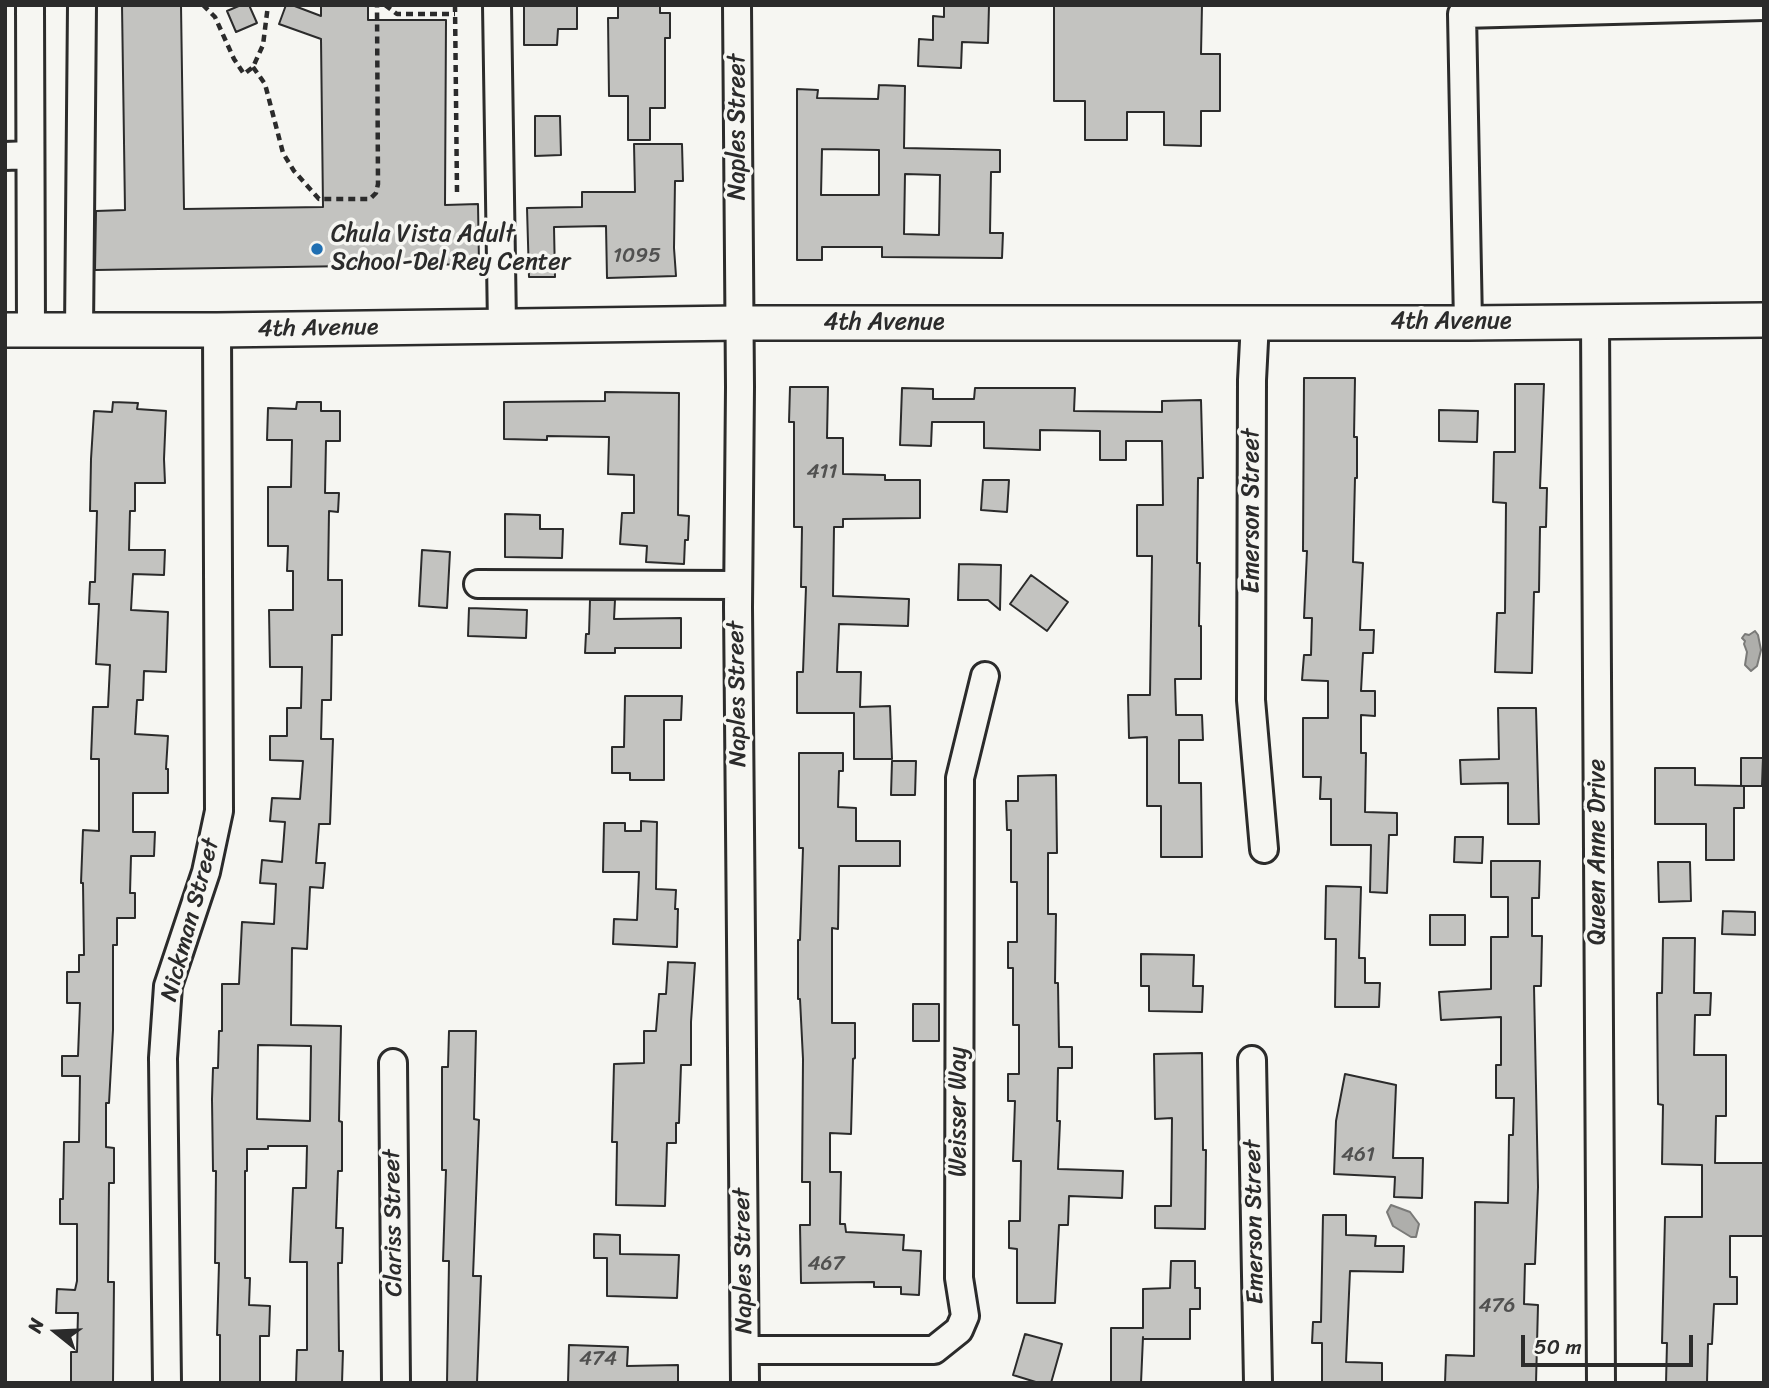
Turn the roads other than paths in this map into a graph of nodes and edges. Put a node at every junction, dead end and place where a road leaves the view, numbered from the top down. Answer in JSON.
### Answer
{"nodes":[{"id":1,"x":30,"y":5,"type":"edge"},
{"id":2,"x":82,"y":5,"type":"edge"},
{"id":3,"x":497,"y":5,"type":"edge"},
{"id":4,"x":737,"y":5,"type":"edge"},
{"id":5,"x":1764,"y":6,"type":"edge"},
{"id":6,"x":18,"y":156,"type":"edge"},
{"id":7,"x":1764,"y":320,"type":"edge"},
{"id":8,"x":1255,"y":322,"type":"junction"},
{"id":9,"x":1595,"y":322,"type":"junction"},
{"id":10,"x":739,"y":323,"type":"junction"},
{"id":11,"x":1468,"y":323,"type":"junction"},
{"id":12,"x":502,"y":326,"type":"junction"},
{"id":13,"x":18,"y":330,"type":"edge"},
{"id":14,"x":79,"y":330,"type":"junction"},
{"id":15,"x":217,"y":330,"type":"junction"},
{"id":16,"x":478,"y":584,"type":"dead end"},
{"id":17,"x":737,"y":585,"type":"junction"},
{"id":18,"x":985,"y":676,"type":"dead end"},
{"id":19,"x":1264,"y":849,"type":"dead end"},
{"id":20,"x":1252,"y":1060,"type":"dead end"},
{"id":21,"x":393,"y":1063,"type":"dead end"},
{"id":22,"x":745,"y":1350,"type":"junction"},
{"id":23,"x":167,"y":1383,"type":"edge"},
{"id":24,"x":396,"y":1383,"type":"edge"},
{"id":25,"x":745,"y":1383,"type":"edge"},
{"id":26,"x":1258,"y":1383,"type":"edge"},
{"id":27,"x":1601,"y":1383,"type":"edge"}],
"edges":[{"from":1,"to":6,"type":"street"},
{"from":2,"to":14,"type":"street"},
{"from":3,"to":12,"type":"street"},
{"from":4,"to":10,"type":"street","name":"Naples Street"},
{"from":5,"to":11,"type":"street"},
{"from":6,"to":13,"type":"street"},
{"from":7,"to":9,"type":"main road","name":"4th Avenue"},
{"from":8,"to":10,"type":"main road","name":"4th Avenue"},
{"from":8,"to":11,"type":"main road","name":"4th Avenue"},
{"from":8,"to":19,"type":"street","name":"Emerson Street"},
{"from":9,"to":11,"type":"main road","name":"4th Avenue"},
{"from":9,"to":27,"type":"street","name":"Queen Anne Drive"},
{"from":10,"to":12,"type":"main road","name":"4th Avenue"},
{"from":10,"to":17,"type":"street","name":"Naples Street"},
{"from":12,"to":15,"type":"main road","name":"4th Avenue"},
{"from":13,"to":14,"type":"main road","name":"4th Avenue"},
{"from":14,"to":15,"type":"main road","name":"4th Avenue"},
{"from":15,"to":23,"type":"street","name":"Nickman Street"},
{"from":16,"to":17,"type":"street"},
{"from":17,"to":22,"type":"street","name":"Naples Street"},
{"from":18,"to":22,"type":"street","name":"Weisser Way"},
{"from":20,"to":26,"type":"street","name":"Emerson Street"},
{"from":21,"to":24,"type":"street","name":"Clariss Street"},
{"from":22,"to":25,"type":"street","name":"Naples Street"}]}
